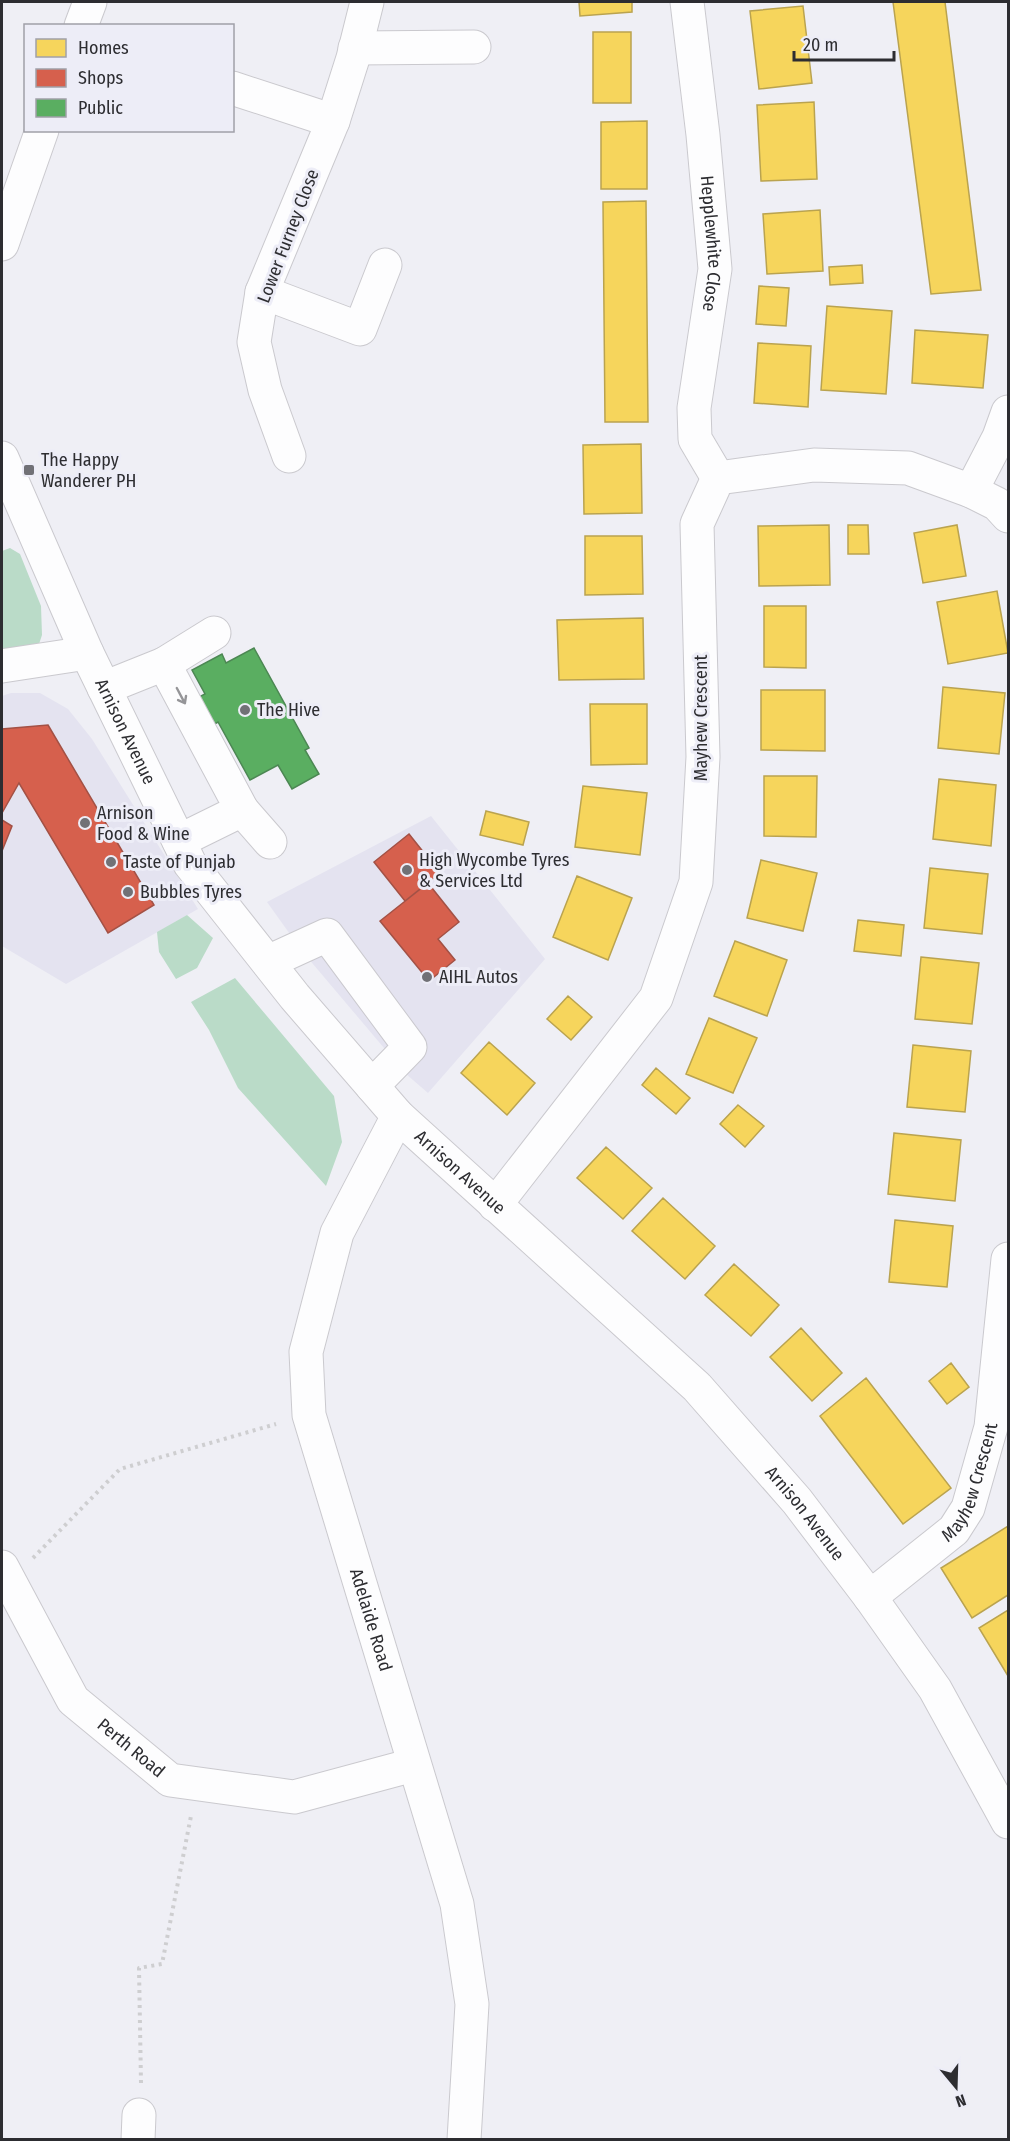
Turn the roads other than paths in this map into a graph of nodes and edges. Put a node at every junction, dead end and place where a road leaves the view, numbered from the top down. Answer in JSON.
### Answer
{"nodes":[{"id":1,"x":90,"y":2,"type":"edge"},
{"id":2,"x":367,"y":2,"type":"edge"},
{"id":3,"x":687,"y":2,"type":"edge"},
{"id":4,"x":82,"y":24,"type":"edge"},
{"id":5,"x":474,"y":47,"type":"dead end"},
{"id":6,"x":355,"y":48,"type":"junction"},
{"id":7,"x":234,"y":89,"type":"edge"},
{"id":8,"x":333,"y":121,"type":"junction"},
{"id":9,"x":41,"y":132,"type":"edge"},
{"id":10,"x":2,"y":244,"type":"edge"},
{"id":11,"x":385,"y":265,"type":"dead end"},
{"id":12,"x":262,"y":292,"type":"junction"},
{"id":13,"x":1008,"y":412,"type":"edge"},
{"id":14,"x":289,"y":456,"type":"dead end"},
{"id":15,"x":2,"y":460,"type":"edge"},
{"id":16,"x":718,"y":478,"type":"junction"},
{"id":17,"x":971,"y":491,"type":"junction"},
{"id":18,"x":1008,"y":516,"type":"edge"},
{"id":19,"x":214,"y":633,"type":"dead end"},
{"id":20,"x":87,"y":653,"type":"junction"},
{"id":21,"x":164,"y":664,"type":"junction"},
{"id":22,"x":2,"y":666,"type":"edge"},
{"id":23,"x":104,"y":688,"type":"junction"},
{"id":24,"x":242,"y":810,"type":"junction"},
{"id":25,"x":179,"y":841,"type":"junction"},
{"id":26,"x":270,"y":842,"type":"dead end"},
{"id":27,"x":268,"y":962,"type":"junction"},
{"id":28,"x":372,"y":1086,"type":"junction"},
{"id":29,"x":398,"y":1116,"type":"junction"},
{"id":30,"x":495,"y":1204,"type":"junction"},
{"id":31,"x":1008,"y":1259,"type":"edge"},
{"id":32,"x":5,"y":1577,"type":"edge"},
{"id":33,"x":870,"y":1597,"type":"junction"},
{"id":34,"x":413,"y":1765,"type":"junction"},
{"id":35,"x":1008,"y":1822,"type":"edge"},
{"id":36,"x":464,"y":2139,"type":"edge"}],
"edges":[{"from":1,"to":4,"type":"street"},
{"from":2,"to":6,"type":"street","name":"Lower Furney Close"},
{"from":3,"to":16,"type":"street","name":"Hepplewhite Close"},
{"from":5,"to":6,"type":"street"},
{"from":6,"to":8,"type":"street","name":"Lower Furney Close"},
{"from":7,"to":8,"type":"street"},
{"from":8,"to":12,"type":"street","name":"Lower Furney Close"},
{"from":9,"to":10,"type":"street"},
{"from":11,"to":12,"type":"street"},
{"from":12,"to":14,"type":"street","name":"Lower Furney Close"},
{"from":13,"to":17,"type":"street"},
{"from":15,"to":20,"type":"street","name":"Arnison Avenue"},
{"from":16,"to":17,"type":"street"},
{"from":16,"to":30,"type":"street","name":"Mayhew Crescent"},
{"from":17,"to":18,"type":"street"},
{"from":19,"to":21,"type":"street"},
{"from":20,"to":22,"type":"street"},
{"from":20,"to":23,"type":"street","name":"Arnison Avenue"},
{"from":21,"to":23,"type":"street"},
{"from":21,"to":24,"type":"street","one_way":true},
{"from":23,"to":25,"type":"street","name":"Arnison Avenue"},
{"from":24,"to":25,"type":"street"},
{"from":24,"to":26,"type":"street"},
{"from":25,"to":27,"type":"street","name":"Arnison Avenue"},
{"from":27,"to":28,"type":"street","name":"Arnison Avenue"},
{"from":27,"to":28,"type":"street"},
{"from":28,"to":29,"type":"street","name":"Arnison Avenue"},
{"from":29,"to":30,"type":"street","name":"Arnison Avenue"},
{"from":29,"to":34,"type":"street","name":"Adelaide Road"},
{"from":30,"to":33,"type":"street","name":"Arnison Avenue"},
{"from":31,"to":33,"type":"street","name":"Mayhew Crescent"},
{"from":32,"to":34,"type":"street","name":"Perth Road"},
{"from":33,"to":35,"type":"street","name":"Arnison Avenue"},
{"from":34,"to":36,"type":"street","name":"Adelaide Road"}]}
